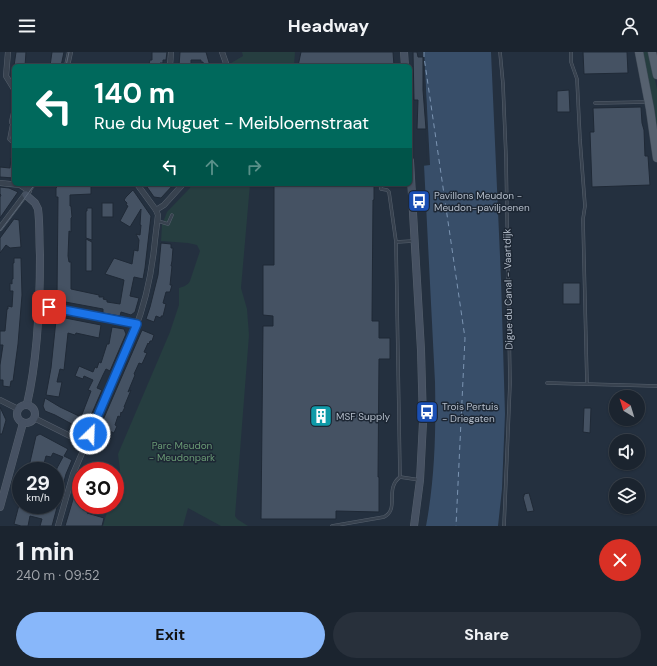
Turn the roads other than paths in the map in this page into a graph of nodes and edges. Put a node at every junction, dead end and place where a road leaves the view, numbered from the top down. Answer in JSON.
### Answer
{"nodes":[{"id":1,"x":8,"y":52,"type":"edge"},
{"id":2,"x":70,"y":52,"type":"edge"},
{"id":3,"x":170,"y":52,"type":"edge"},
{"id":4,"x":222,"y":52,"type":"edge"},
{"id":5,"x":404,"y":52,"type":"edge"},
{"id":6,"x":500,"y":52,"type":"edge"},
{"id":7,"x":571,"y":52,"type":"edge"},
{"id":8,"x":639,"y":52,"type":"edge"},
{"id":9,"x":652,"y":52,"type":"edge"},
{"id":10,"x":68,"y":64,"type":"edge"},
{"id":11,"x":170,"y":64,"type":"edge"},
{"id":12,"x":226,"y":64,"type":"edge"},
{"id":13,"x":405,"y":64,"type":"edge"},
{"id":14,"x":657,"y":74,"type":"edge"},
{"id":15,"x":12,"y":86,"type":"edge"},
{"id":16,"x":649,"y":102,"type":"junction"},
{"id":17,"x":595,"y":103,"type":"dead end"},
{"id":18,"x":12,"y":128,"type":"edge"},
{"id":19,"x":12,"y":141,"type":"edge"},
{"id":20,"x":657,"y":158,"type":"edge"},
{"id":21,"x":0,"y":183,"type":"edge"},
{"id":22,"x":12,"y":184,"type":"edge"},
{"id":23,"x":21,"y":186,"type":"edge"},
{"id":24,"x":32,"y":186,"type":"edge"},
{"id":25,"x":138,"y":186,"type":"edge"},
{"id":26,"x":181,"y":186,"type":"edge"},
{"id":27,"x":380,"y":186,"type":"edge"},
{"id":28,"x":411,"y":186,"type":"edge"},
{"id":29,"x":27,"y":193,"type":"junction"},
{"id":30,"x":156,"y":210,"type":"junction"},
{"id":31,"x":172,"y":215,"type":"dead end"},
{"id":32,"x":157,"y":221,"type":"junction"},
{"id":33,"x":0,"y":228,"type":"edge"},
{"id":34,"x":414,"y":241,"type":"junction"},
{"id":35,"x":396,"y":242,"type":"junction"},
{"id":36,"x":39,"y":305,"type":"junction"},
{"id":37,"x":137,"y":324,"type":"junction"},
{"id":38,"x":547,"y":382,"type":"dead end"},
{"id":39,"x":588,"y":384,"type":"junction"},
{"id":40,"x":657,"y":386,"type":"edge"},
{"id":41,"x":0,"y":400,"type":"edge"},
{"id":42,"x":27,"y":404,"type":"junction"},
{"id":43,"x":18,"y":409,"type":"junction"},
{"id":44,"x":34,"y":418,"type":"junction"},
{"id":45,"x":23,"y":422,"type":"junction"},
{"id":46,"x":86,"y":444,"type":"junction"},
{"id":47,"x":400,"y":477,"type":"junction"},
{"id":48,"x":420,"y":480,"type":"junction"},
{"id":49,"x":0,"y":507,"type":"edge"},
{"id":50,"x":58,"y":526,"type":"edge"},
{"id":51,"x":332,"y":526,"type":"edge"},
{"id":52,"x":414,"y":526,"type":"edge"},
{"id":53,"x":504,"y":526,"type":"edge"}],
"edges":[{"from":1,"to":15,"type":"street"},
{"from":2,"to":10,"type":"street"},
{"from":3,"to":11,"type":"street"},
{"from":4,"to":12,"type":"street"},
{"from":5,"to":13,"type":"main road"},
{"from":6,"to":53,"type":"lane","name":"Digue du Canal - Vaartdijk"},
{"from":7,"to":39,"type":"lane"},
{"from":8,"to":16,"type":"main road"},
{"from":9,"to":14,"type":"main road"},
{"from":16,"to":17,"type":"lane"},
{"from":16,"to":20,"type":"main road"},
{"from":18,"to":19,"type":"lane"},
{"from":21,"to":22,"type":"street"},
{"from":23,"to":29,"type":"street"},
{"from":24,"to":29,"type":"street"},
{"from":25,"to":30,"type":"street"},
{"from":26,"to":30,"type":"street"},
{"from":27,"to":35,"type":"lane"},
{"from":28,"to":34,"type":"main road"},
{"from":29,"to":33,"type":"street"},
{"from":29,"to":36,"type":"main road"},
{"from":30,"to":32,"type":"street"},
{"from":31,"to":32,"type":"lane"},
{"from":32,"to":37,"type":"street"},
{"from":34,"to":35,"type":"lane"},
{"from":34,"to":48,"type":"main road"},
{"from":35,"to":47,"type":"lane"},
{"from":36,"to":37,"type":"street"},
{"from":36,"to":42,"type":"main road"},
{"from":37,"to":46,"type":"street"},
{"from":38,"to":39,"type":"lane"},
{"from":39,"to":40,"type":"lane"},
{"from":41,"to":43,"type":"street"},
{"from":42,"to":43,"type":"main road"},
{"from":42,"to":44,"type":"main road"},
{"from":43,"to":45,"type":"main road"},
{"from":44,"to":45,"type":"main road"},
{"from":44,"to":46,"type":"street"},
{"from":45,"to":49,"type":"main road"},
{"from":46,"to":50,"type":"street"},
{"from":47,"to":48,"type":"lane"},
{"from":47,"to":51,"type":"lane"},
{"from":48,"to":52,"type":"main road"}]}
